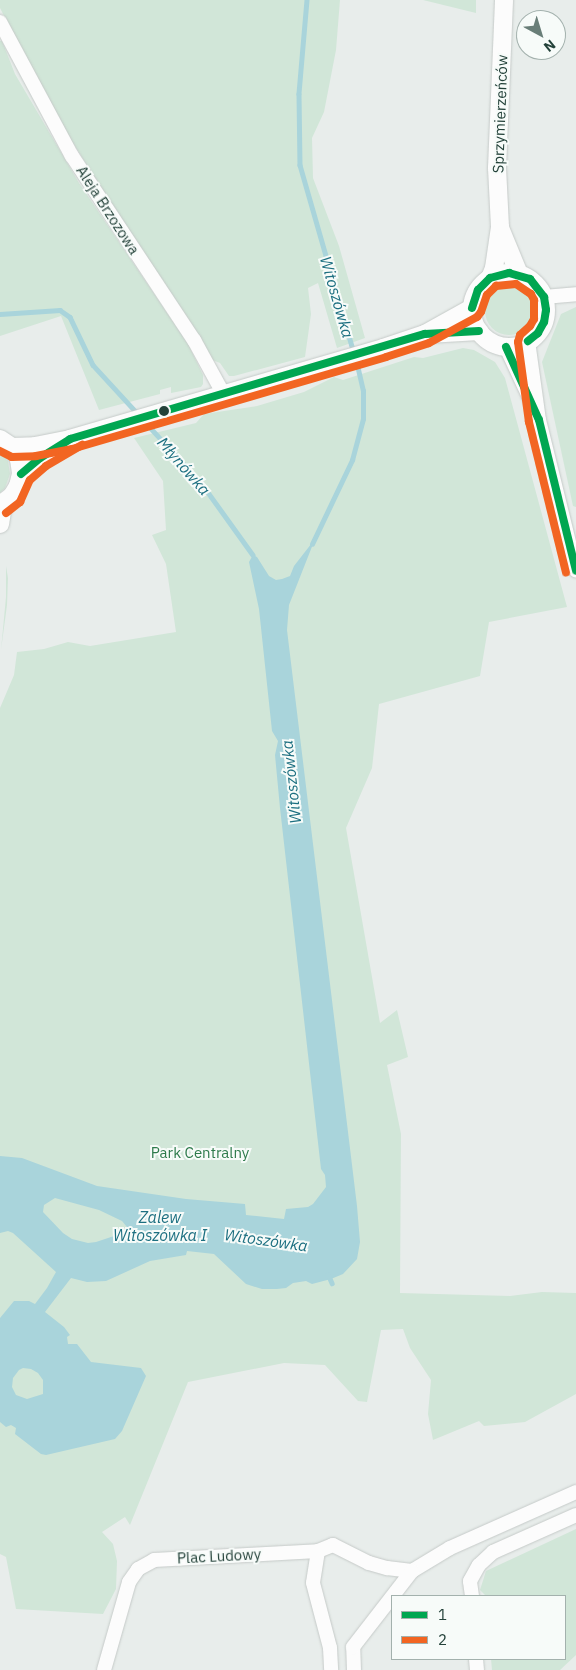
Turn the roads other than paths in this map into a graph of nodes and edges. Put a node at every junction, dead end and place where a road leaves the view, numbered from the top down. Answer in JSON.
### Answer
{"nodes":[{"id":1,"x":504,"y":0,"type":"edge"},
{"id":2,"x":0,"y":22,"type":"edge"},
{"id":3,"x":500,"y":227,"type":"junction"},
{"id":4,"x":519,"y":274,"type":"junction"},
{"id":5,"x":490,"y":278,"type":"junction"},
{"id":6,"x":576,"y":294,"type":"edge"},
{"id":7,"x":544,"y":297,"type":"junction"},
{"id":8,"x":472,"y":308,"type":"junction"},
{"id":9,"x":479,"y":331,"type":"junction"},
{"id":10,"x":425,"y":334,"type":"junction"},
{"id":11,"x":528,"y":342,"type":"junction"},
{"id":12,"x":506,"y":347,"type":"junction"},
{"id":13,"x":223,"y":393,"type":"junction"},
{"id":14,"x":539,"y":420,"type":"junction"},
{"id":15,"x":70,"y":439,"type":"junction"},
{"id":16,"x":6,"y":443,"type":"edge"},
{"id":17,"x":21,"y":474,"type":"junction"},
{"id":18,"x":1,"y":504,"type":"edge"},
{"id":19,"x":0,"y":524,"type":"edge"},
{"id":20,"x":576,"y":571,"type":"edge"},
{"id":21,"x":576,"y":1492,"type":"edge"},
{"id":22,"x":576,"y":1515,"type":"edge"},
{"id":23,"x":318,"y":1551,"type":"junction"},
{"id":24,"x":412,"y":1570,"type":"junction"},
{"id":25,"x":393,"y":1595,"type":"edge"},
{"id":26,"x":472,"y":1595,"type":"edge"},
{"id":27,"x":391,"y":1597,"type":"edge"},
{"id":28,"x":104,"y":1670,"type":"edge"},
{"id":29,"x":331,"y":1670,"type":"edge"},
{"id":30,"x":354,"y":1670,"type":"edge"}],
"edges":[{"from":1,"to":3,"type":"street","name":"Sprzymierzeńców"},
{"from":2,"to":13,"type":"street","name":"Aleja Brzozowa"},
{"from":3,"to":4,"type":"street","name":"Sprzymierzeńców"},
{"from":3,"to":5,"type":"street","name":"Sprzymierzeńców"},
{"from":4,"to":5,"type":"street"},
{"from":4,"to":7,"type":"street"},
{"from":5,"to":8,"type":"street"},
{"from":6,"to":7,"type":"street"},
{"from":7,"to":11,"type":"street"},
{"from":8,"to":9,"type":"street"},
{"from":8,"to":10,"type":"street"},
{"from":9,"to":10,"type":"street"},
{"from":9,"to":12,"type":"street"},
{"from":10,"to":13,"type":"street"},
{"from":11,"to":12,"type":"street"},
{"from":11,"to":14,"type":"street"},
{"from":12,"to":14,"type":"street"},
{"from":13,"to":15,"type":"street"},
{"from":14,"to":20,"type":"street"},
{"from":15,"to":16,"type":"street"},
{"from":15,"to":17,"type":"street"},
{"from":16,"to":17,"type":"street"},
{"from":17,"to":18,"type":"street"},
{"from":18,"to":19,"type":"street"},
{"from":21,"to":24,"type":"street"},
{"from":22,"to":26,"type":"street"},
{"from":23,"to":24,"type":"street","name":"Plac Ludowy"},
{"from":23,"to":28,"type":"street","name":"Plac Ludowy"},
{"from":23,"to":29,"type":"street"},
{"from":24,"to":25,"type":"street"},
{"from":27,"to":30,"type":"street"}]}
